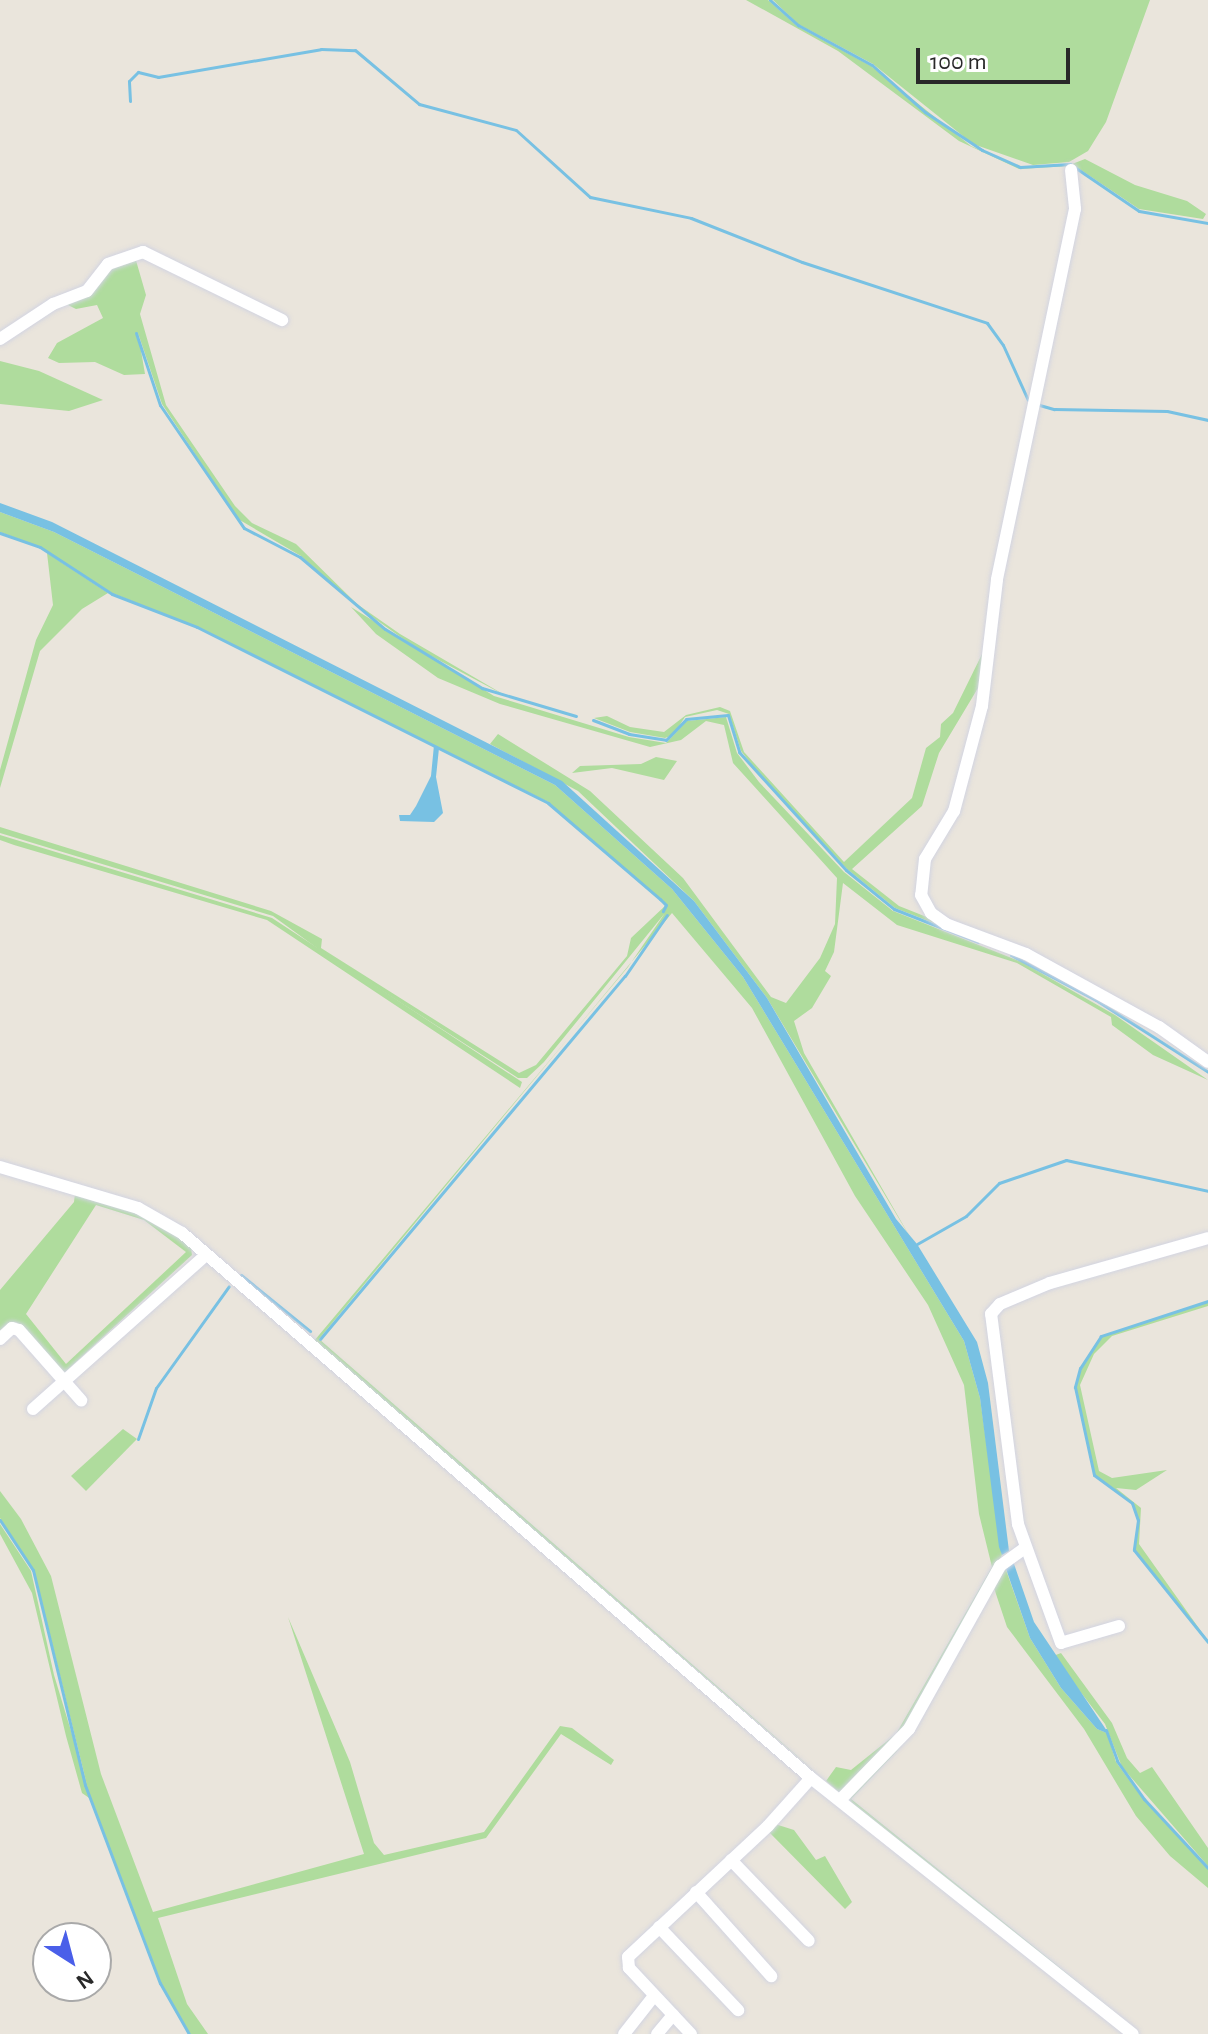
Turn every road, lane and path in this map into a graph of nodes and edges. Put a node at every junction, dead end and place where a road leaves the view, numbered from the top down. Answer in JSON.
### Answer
{"nodes":[{"id":1,"x":1071,"y":170,"type":"dead end"},
{"id":2,"x":282,"y":320,"type":"dead end"},
{"id":3,"x":0,"y":339,"type":"edge"},
{"id":4,"x":1208,"y":1062,"type":"edge"},
{"id":5,"x":0,"y":1167,"type":"edge"},
{"id":6,"x":1208,"y":1238,"type":"edge"},
{"id":7,"x":206,"y":1255,"type":"junction"},
{"id":8,"x":0,"y":1339,"type":"edge"},
{"id":9,"x":64,"y":1381,"type":"junction"},
{"id":10,"x":81,"y":1400,"type":"dead end"},
{"id":11,"x":33,"y":1409,"type":"dead end"},
{"id":12,"x":1025,"y":1548,"type":"junction"},
{"id":13,"x":1119,"y":1626,"type":"dead end"},
{"id":14,"x":811,"y":1778,"type":"junction"},
{"id":15,"x":840,"y":1800,"type":"junction"},
{"id":16,"x":731,"y":1860,"type":"junction"},
{"id":17,"x":696,"y":1892,"type":"junction"},
{"id":18,"x":659,"y":1927,"type":"junction"},
{"id":19,"x":809,"y":1941,"type":"dead end"},
{"id":20,"x":771,"y":1976,"type":"dead end"},
{"id":21,"x":654,"y":1996,"type":"junction"},
{"id":22,"x":738,"y":2010,"type":"dead end"},
{"id":23,"x":673,"y":2015,"type":"junction"},
{"id":24,"x":624,"y":2034,"type":"edge"},
{"id":25,"x":657,"y":2034,"type":"edge"},
{"id":26,"x":691,"y":2034,"type":"edge"},
{"id":27,"x":1133,"y":2034,"type":"edge"}],
"edges":[{"from":1,"to":4,"type":"street"},
{"from":2,"to":3,"type":"street"},
{"from":5,"to":7,"type":"street"},
{"from":6,"to":12,"type":"street"},
{"from":7,"to":9,"type":"street"},
{"from":7,"to":14,"type":"street"},
{"from":8,"to":9,"type":"street"},
{"from":9,"to":10,"type":"street"},
{"from":9,"to":11,"type":"street"},
{"from":12,"to":13,"type":"street"},
{"from":12,"to":15,"type":"street"},
{"from":14,"to":15,"type":"street"},
{"from":14,"to":16,"type":"street"},
{"from":15,"to":27,"type":"street"},
{"from":16,"to":17,"type":"street"},
{"from":16,"to":19,"type":"street"},
{"from":17,"to":18,"type":"street"},
{"from":17,"to":20,"type":"street"},
{"from":18,"to":21,"type":"street"},
{"from":18,"to":22,"type":"street"},
{"from":21,"to":23,"type":"street"},
{"from":21,"to":24,"type":"street"},
{"from":23,"to":25,"type":"street"},
{"from":23,"to":26,"type":"street"}]}
